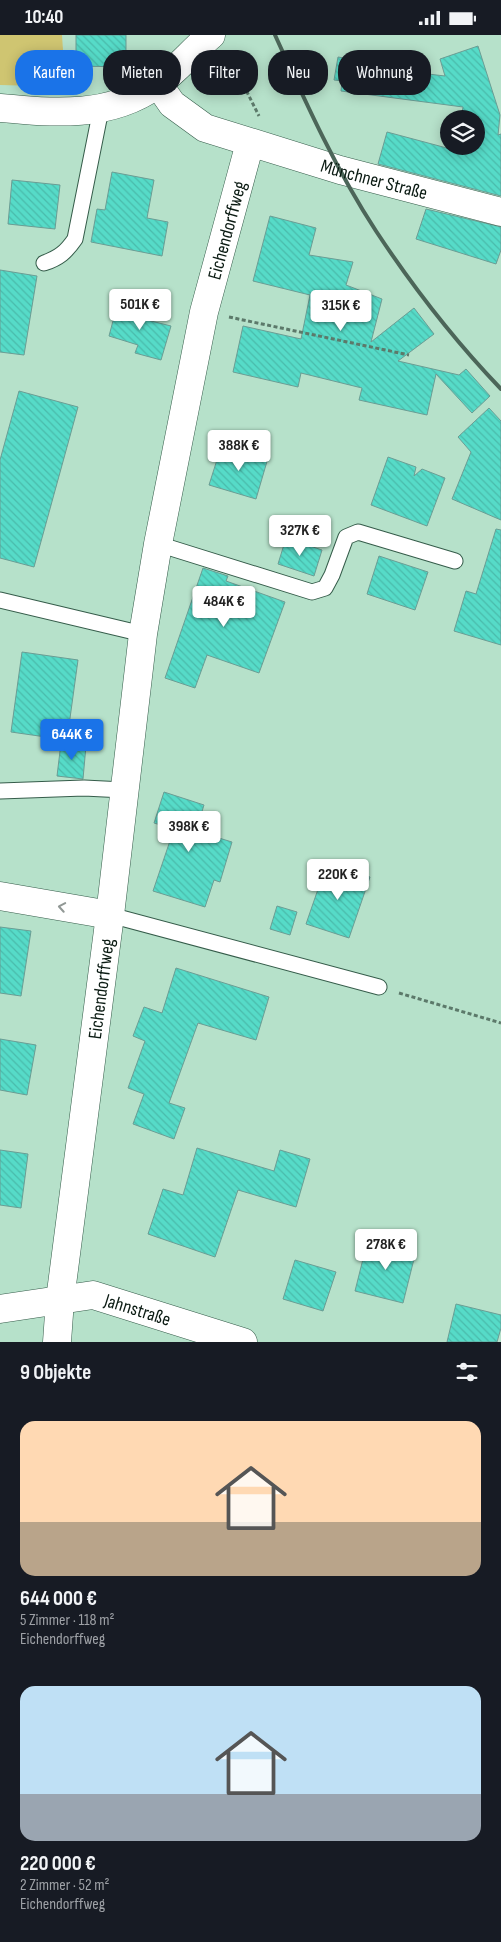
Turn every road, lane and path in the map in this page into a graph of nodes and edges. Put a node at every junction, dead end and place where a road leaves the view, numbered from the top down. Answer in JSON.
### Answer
{"nodes":[{"id":1,"x":203,"y":37,"type":"edge"},
{"id":2,"x":181,"y":60,"type":"edge"},
{"id":3,"x":141,"y":95,"type":"edge"},
{"id":4,"x":166,"y":95,"type":"edge"},
{"id":5,"x":248,"y":95,"type":"edge"},
{"id":6,"x":0,"y":108,"type":"edge"},
{"id":7,"x":100,"y":109,"type":"junction"},
{"id":8,"x":250,"y":143,"type":"junction"},
{"id":9,"x":501,"y":212,"type":"edge"},
{"id":10,"x":44,"y":263,"type":"dead end"},
{"id":11,"x":204,"y":312,"type":"junction"},
{"id":12,"x":408,"y":355,"type":"dead end"},
{"id":13,"x":158,"y":544,"type":"junction"},
{"id":14,"x":455,"y":561,"type":"dead end"},
{"id":15,"x":0,"y":601,"type":"edge"},
{"id":16,"x":142,"y":634,"type":"junction"},
{"id":17,"x":124,"y":790,"type":"junction"},
{"id":18,"x":0,"y":791,"type":"edge"},
{"id":19,"x":0,"y":896,"type":"edge"},
{"id":20,"x":110,"y":915,"type":"junction"},
{"id":21,"x":379,"y":987,"type":"joint"},
{"id":22,"x":501,"y":1023,"type":"edge"},
{"id":23,"x":60,"y":1300,"type":"junction"},
{"id":24,"x":0,"y":1309,"type":"edge"},
{"id":25,"x":57,"y":1342,"type":"edge"},
{"id":26,"x":243,"y":1342,"type":"edge"}],
"edges":[{"from":1,"to":2,"type":"street"},
{"from":3,"to":7,"type":"street"},
{"from":4,"to":8,"type":"street"},
{"from":5,"to":8,"type":"path"},
{"from":6,"to":7,"type":"street"},
{"from":7,"to":10,"type":"lane"},
{"from":8,"to":9,"type":"street","name":"Münchner Straße"},
{"from":8,"to":11,"type":"street","name":"Eichendorffweg"},
{"from":11,"to":12,"type":"path"},
{"from":11,"to":13,"type":"street","name":"Eichendorffweg"},
{"from":13,"to":14,"type":"lane"},
{"from":13,"to":16,"type":"street","name":"Eichendorffweg"},
{"from":15,"to":16,"type":"lane"},
{"from":16,"to":17,"type":"street","name":"Eichendorffweg"},
{"from":17,"to":18,"type":"lane"},
{"from":17,"to":20,"type":"street","name":"Eichendorffweg"},
{"from":20,"to":19,"type":"street","one_way":true},
{"from":20,"to":21,"type":"lane"},
{"from":20,"to":23,"type":"street","name":"Eichendorffweg"},
{"from":21,"to":22,"type":"path"},
{"from":23,"to":24,"type":"street","name":"Jahnstraße"},
{"from":23,"to":25,"type":"street","name":"Eichendorffweg"},
{"from":23,"to":26,"type":"street","name":"Jahnstraße"}]}
